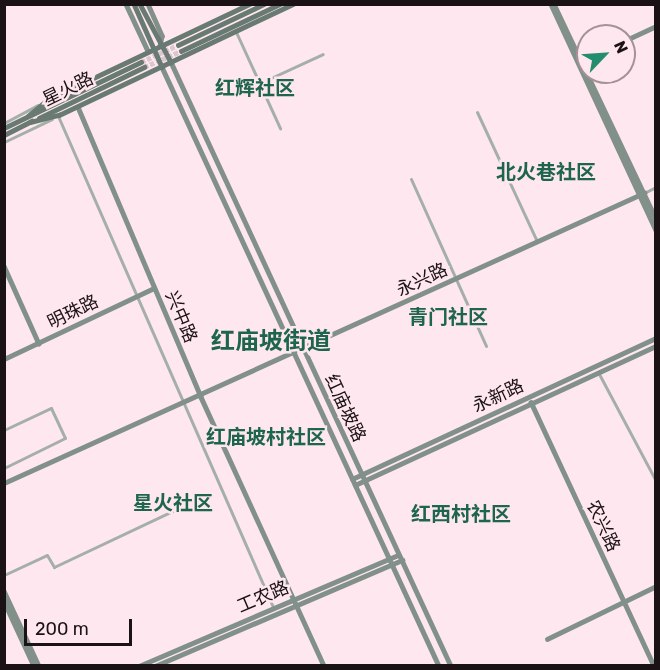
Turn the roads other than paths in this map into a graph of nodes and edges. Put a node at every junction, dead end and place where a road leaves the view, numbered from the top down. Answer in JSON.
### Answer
{"nodes":[{"id":1,"x":126,"y":4,"type":"edge"},
{"id":2,"x":134,"y":4,"type":"edge"},
{"id":3,"x":140,"y":4,"type":"edge"},
{"id":4,"x":148,"y":4,"type":"edge"},
{"id":5,"x":249,"y":4,"type":"edge"},
{"id":6,"x":264,"y":4,"type":"edge"},
{"id":7,"x":280,"y":4,"type":"edge"},
{"id":8,"x":293,"y":4,"type":"edge"},
{"id":9,"x":552,"y":4,"type":"edge"},
{"id":10,"x":656,"y":26,"type":"edge"},
{"id":11,"x":236,"y":32,"type":"junction"},
{"id":12,"x":636,"y":35,"type":"edge"},
{"id":13,"x":178,"y":45,"type":"tunnel mouth"},
{"id":14,"x":157,"y":47,"type":"junction"},
{"id":15,"x":148,"y":51,"type":"junction"},
{"id":16,"x":181,"y":51,"type":"tunnel mouth"},
{"id":17,"x":323,"y":54,"type":"dead end"},
{"id":18,"x":576,"y":56,"type":"edge"},
{"id":19,"x":171,"y":62,"type":"junction"},
{"id":20,"x":162,"y":67,"type":"junction"},
{"id":21,"x":260,"y":83,"type":"junction"},
{"id":22,"x":590,"y":84,"type":"edge"},
{"id":23,"x":47,"y":100,"type":"junction"},
{"id":24,"x":78,"y":107,"type":"junction"},
{"id":25,"x":477,"y":112,"type":"dead end"},
{"id":26,"x":60,"y":115,"type":"junction"},
{"id":27,"x":28,"y":116,"type":"junction"},
{"id":28,"x":30,"y":122,"type":"junction"},
{"id":29,"x":4,"y":123,"type":"edge"},
{"id":30,"x":4,"y":128,"type":"edge"},
{"id":31,"x":280,"y":128,"type":"dead end"},
{"id":32,"x":4,"y":135,"type":"edge"},
{"id":33,"x":4,"y":141,"type":"edge"},
{"id":34,"x":411,"y":179,"type":"dead end"},
{"id":35,"x":656,"y":187,"type":"edge"},
{"id":36,"x":642,"y":194,"type":"junction"},
{"id":37,"x":656,"y":219,"type":"edge"},
{"id":38,"x":656,"y":230,"type":"edge"},
{"id":39,"x":537,"y":241,"type":"junction"},
{"id":40,"x":4,"y":266,"type":"edge"},
{"id":41,"x":456,"y":279,"type":"junction"},
{"id":42,"x":154,"y":288,"type":"junction"},
{"id":43,"x":138,"y":296,"type":"junction"},
{"id":44,"x":656,"y":338,"type":"edge"},
{"id":45,"x":39,"y":344,"type":"junction"},
{"id":46,"x":486,"y":346,"type":"dead end"},
{"id":47,"x":656,"y":346,"type":"edge"},
{"id":48,"x":303,"y":350,"type":"junction"},
{"id":49,"x":294,"y":353,"type":"junction"},
{"id":50,"x":4,"y":359,"type":"edge"},
{"id":51,"x":598,"y":372,"type":"junction"},
{"id":52,"x":201,"y":397,"type":"junction"},
{"id":53,"x":528,"y":397,"type":"junction"},
{"id":54,"x":531,"y":403,"type":"junction"},
{"id":55,"x":184,"y":405,"type":"junction"},
{"id":56,"x":4,"y":430,"type":"edge"},
{"id":57,"x":4,"y":468,"type":"edge"},
{"id":58,"x":362,"y":475,"type":"junction"},
{"id":59,"x":364,"y":481,"type":"junction"},
{"id":60,"x":656,"y":481,"type":"edge"},
{"id":61,"x":354,"y":482,"type":"junction"},
{"id":62,"x":4,"y":483,"type":"edge"},
{"id":63,"x":185,"y":505,"type":"dead end"},
{"id":64,"x":389,"y":557,"type":"junction"},
{"id":65,"x":400,"y":557,"type":"junction"},
{"id":66,"x":392,"y":564,"type":"junction"},
{"id":67,"x":4,"y":575,"type":"edge"},
{"id":68,"x":656,"y":586,"type":"edge"},
{"id":69,"x":4,"y":591,"type":"edge"},
{"id":70,"x":4,"y":601,"type":"edge"},
{"id":71,"x":624,"y":601,"type":"junction"},
{"id":72,"x":293,"y":602,"type":"junction"},
{"id":73,"x":273,"y":607,"type":"junction"},
{"id":74,"x":547,"y":639,"type":"dead end"},
{"id":75,"x":34,"y":666,"type":"edge"},
{"id":76,"x":39,"y":666,"type":"edge"},
{"id":77,"x":139,"y":666,"type":"edge"},
{"id":78,"x":155,"y":666,"type":"edge"},
{"id":79,"x":324,"y":666,"type":"edge"},
{"id":80,"x":439,"y":666,"type":"edge"},
{"id":81,"x":451,"y":666,"type":"edge"},
{"id":82,"x":654,"y":666,"type":"edge"}],
"edges":[{"from":1,"to":15,"type":"main road"},
{"from":2,"to":14,"type":"main road"},
{"from":3,"to":14,"type":"main road"},
{"from":4,"to":14,"type":"main road"},
{"from":5,"to":14,"type":"main road"},
{"from":6,"to":13,"type":"main road"},
{"from":7,"to":16,"type":"main road"},
{"from":8,"to":11,"type":"main road"},
{"from":9,"to":18,"type":"main road"},
{"from":10,"to":12,"type":"main road"},
{"from":11,"to":19,"type":"main road"},
{"from":11,"to":21,"type":"street"},
{"from":14,"to":15,"type":"main road"},
{"from":14,"to":19,"type":"main road"},
{"from":14,"to":20,"type":"main road"},
{"from":15,"to":23,"type":"main road"},
{"from":17,"to":21,"type":"street"},
{"from":19,"to":20,"type":"main road"},
{"from":19,"to":48,"type":"main road","name":"红庙坡路"},
{"from":20,"to":24,"type":"main road"},
{"from":20,"to":49,"type":"main road","name":"红庙坡路"},
{"from":21,"to":31,"type":"street"},
{"from":22,"to":36,"type":"main road"},
{"from":23,"to":27,"type":"main road"},
{"from":23,"to":29,"type":"street"},
{"from":24,"to":26,"type":"main road"},
{"from":24,"to":42,"type":"main road","name":"兴中路"},
{"from":25,"to":39,"type":"street"},
{"from":26,"to":28,"type":"main road"},
{"from":26,"to":33,"type":"street"},
{"from":26,"to":43,"type":"street"},
{"from":27,"to":28,"type":"main road","name":"星火路"},
{"from":27,"to":30,"type":"main road","name":"星火路"},
{"from":28,"to":32,"type":"main road","name":"星火路"},
{"from":34,"to":41,"type":"street"},
{"from":35,"to":36,"type":"street","name":"永兴路"},
{"from":36,"to":37,"type":"main road"},
{"from":36,"to":38,"type":"main road"},
{"from":36,"to":39,"type":"main road","name":"永兴路"},
{"from":39,"to":41,"type":"main road","name":"永兴路"},
{"from":40,"to":45,"type":"main road"},
{"from":41,"to":46,"type":"street"},
{"from":41,"to":48,"type":"main road","name":"永兴路"},
{"from":42,"to":43,"type":"main road","name":"明珠路"},
{"from":42,"to":52,"type":"main road","name":"兴中路"},
{"from":43,"to":45,"type":"main road","name":"明珠路"},
{"from":43,"to":55,"type":"street"},
{"from":44,"to":53,"type":"main road","name":"永新路"},
{"from":45,"to":50,"type":"main road","name":"明珠路"},
{"from":47,"to":51,"type":"main road","name":"永新路"},
{"from":48,"to":49,"type":"main road","name":"永兴路"},
{"from":48,"to":58,"type":"main road","name":"红庙坡路"},
{"from":49,"to":52,"type":"main road","name":"永兴路"},
{"from":49,"to":61,"type":"main road","name":"红庙坡路"},
{"from":51,"to":54,"type":"main road","name":"永新路"},
{"from":51,"to":60,"type":"street"},
{"from":52,"to":55,"type":"main road","name":"永兴路"},
{"from":52,"to":72,"type":"main road","name":"兴中路"},
{"from":53,"to":54,"type":"main road","name":"农兴路"},
{"from":53,"to":58,"type":"main road","name":"永新路"},
{"from":54,"to":59,"type":"main road","name":"永新路"},
{"from":54,"to":71,"type":"main road","name":"农兴路"},
{"from":55,"to":62,"type":"main road","name":"永兴路"},
{"from":55,"to":73,"type":"street"},
{"from":56,"to":57,"type":"street"},
{"from":58,"to":59,"type":"main road","name":"红庙坡路"},
{"from":58,"to":61,"type":"main road","name":"永新路"},
{"from":59,"to":61,"type":"main road","name":"永新路"},
{"from":59,"to":65,"type":"main road","name":"红庙坡路"},
{"from":61,"to":64,"type":"main road","name":"红庙坡路"},
{"from":63,"to":67,"type":"street"},
{"from":64,"to":65,"type":"main road","name":"工农路"},
{"from":64,"to":66,"type":"main road","name":"红庙坡路"},
{"from":64,"to":72,"type":"main road","name":"工农路"},
{"from":65,"to":66,"type":"main road","name":"工农路"},
{"from":65,"to":81,"type":"main road","name":"红庙坡路"},
{"from":66,"to":72,"type":"main road","name":"工农路"},
{"from":66,"to":80,"type":"main road","name":"红庙坡路"},
{"from":68,"to":71,"type":"main road"},
{"from":69,"to":76,"type":"main road"},
{"from":70,"to":75,"type":"main road"},
{"from":71,"to":74,"type":"main road"},
{"from":71,"to":82,"type":"main road","name":"农兴路"},
{"from":72,"to":73,"type":"main road","name":"工农路"},
{"from":72,"to":78,"type":"main road","name":"工农路"},
{"from":72,"to":79,"type":"main road","name":"兴中路"},
{"from":73,"to":77,"type":"main road","name":"工农路"}]}
